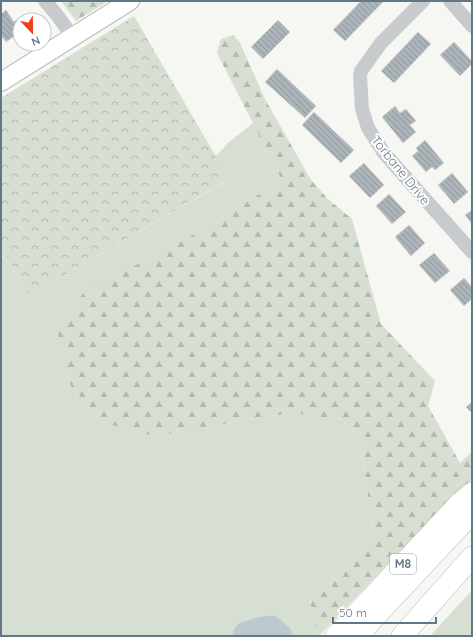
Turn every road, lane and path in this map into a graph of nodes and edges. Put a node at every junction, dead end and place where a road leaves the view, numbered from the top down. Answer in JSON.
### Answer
{"nodes":[{"id":1,"x":45,"y":1,"type":"edge"},
{"id":2,"x":130,"y":1,"type":"edge"},
{"id":3,"x":423,"y":1,"type":"edge"},
{"id":4,"x":450,"y":1,"type":"edge"},
{"id":5,"x":472,"y":26,"type":"edge"},
{"id":6,"x":72,"y":36,"type":"junction"},
{"id":7,"x":1,"y":82,"type":"edge"},
{"id":8,"x":472,"y":252,"type":"edge"},
{"id":9,"x":472,"y":493,"type":"edge"},
{"id":10,"x":472,"y":513,"type":"edge"},
{"id":11,"x":472,"y":557,"type":"edge"},
{"id":12,"x":336,"y":636,"type":"edge"},
{"id":13,"x":357,"y":636,"type":"edge"},
{"id":14,"x":403,"y":636,"type":"edge"}],
"edges":[{"from":1,"to":6,"type":"street"},
{"from":2,"to":6,"type":"main road"},
{"from":3,"to":8,"type":"street","name":"Torbane Drive"},
{"from":4,"to":5,"type":"street"},
{"from":6,"to":7,"type":"main road"},
{"from":9,"to":12,"type":"highway","number":"M8"},
{"from":10,"to":13,"type":"highway","number":"M8"},
{"from":11,"to":14,"type":"highway"}]}
